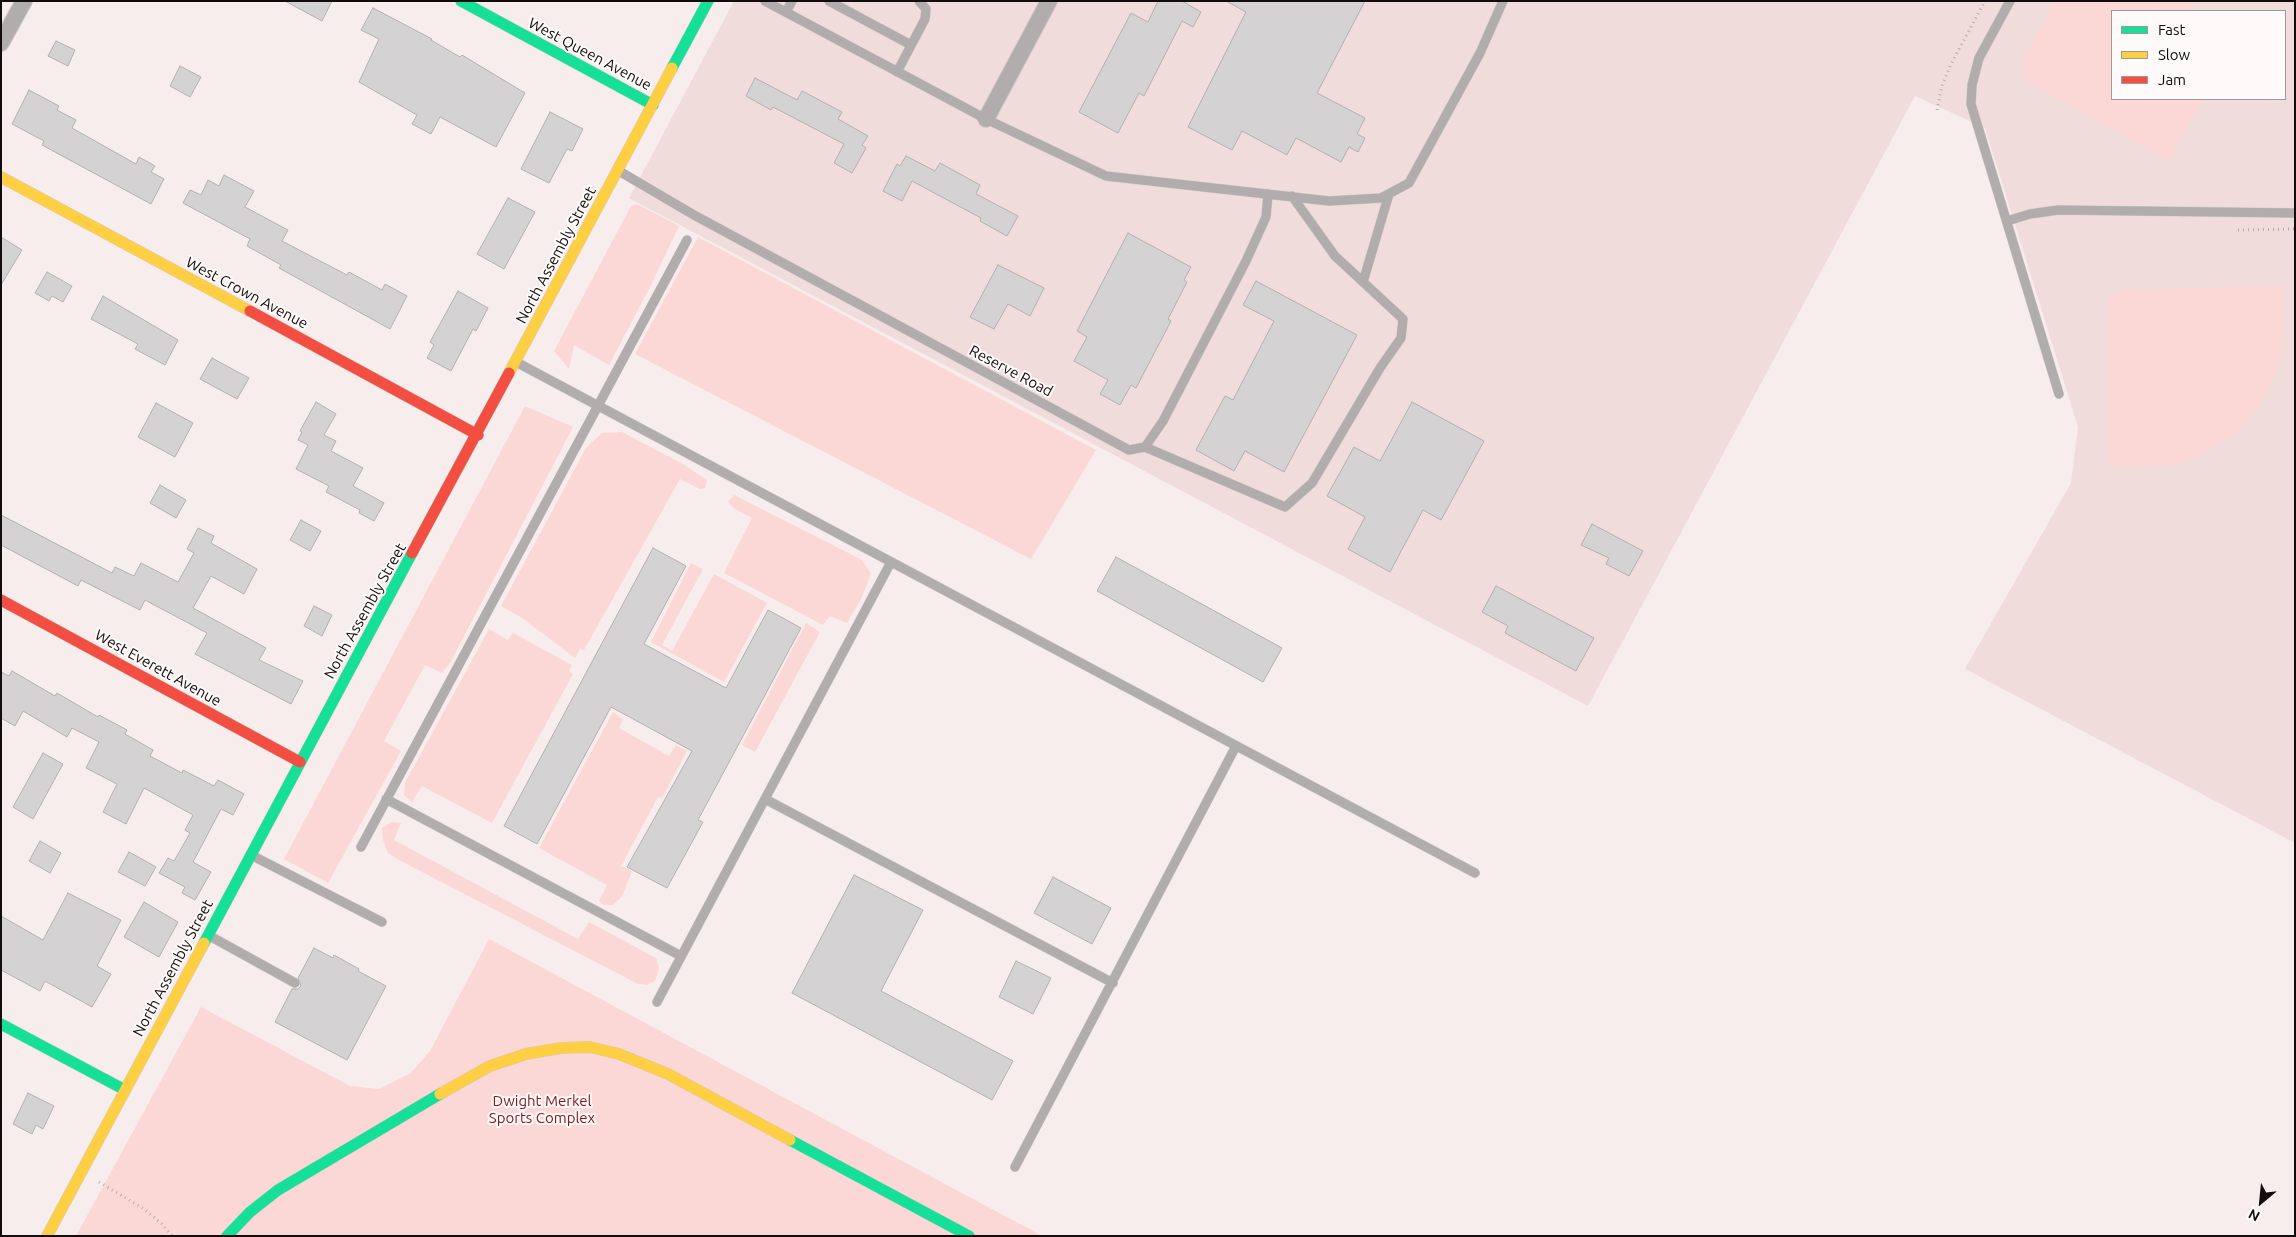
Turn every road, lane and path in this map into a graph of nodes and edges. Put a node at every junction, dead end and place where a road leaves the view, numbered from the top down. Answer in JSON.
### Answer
{"nodes":[{"id":1,"x":24,"y":1,"type":"edge"},
{"id":2,"x":460,"y":1,"type":"edge"},
{"id":3,"x":708,"y":1,"type":"edge"},
{"id":4,"x":765,"y":1,"type":"edge"},
{"id":5,"x":792,"y":1,"type":"edge"},
{"id":6,"x":829,"y":1,"type":"edge"},
{"id":7,"x":919,"y":1,"type":"edge"},
{"id":8,"x":1049,"y":1,"type":"edge"},
{"id":9,"x":1503,"y":1,"type":"edge"},
{"id":10,"x":1985,"y":1,"type":"edge"},
{"id":11,"x":2010,"y":1,"type":"edge"},
{"id":12,"x":786,"y":12,"type":"junction"},
{"id":13,"x":1,"y":43,"type":"edge"},
{"id":14,"x":911,"y":44,"type":"junction"},
{"id":15,"x":897,"y":72,"type":"junction"},
{"id":16,"x":653,"y":105,"type":"junction"},
{"id":17,"x":1937,"y":110,"type":"dead end"},
{"id":18,"x":986,"y":119,"type":"junction"},
{"id":19,"x":618,"y":170,"type":"junction"},
{"id":20,"x":1,"y":177,"type":"edge"},
{"id":21,"x":1268,"y":194,"type":"junction"},
{"id":22,"x":1390,"y":194,"type":"junction"},
{"id":23,"x":1292,"y":196,"type":"junction"},
{"id":24,"x":2295,"y":213,"type":"edge"},
{"id":25,"x":2007,"y":221,"type":"junction"},
{"id":26,"x":2295,"y":229,"type":"edge"},
{"id":27,"x":2238,"y":230,"type":"dead end"},
{"id":28,"x":687,"y":240,"type":"dead end"},
{"id":29,"x":1363,"y":282,"type":"junction"},
{"id":30,"x":516,"y":362,"type":"junction"},
{"id":31,"x":2059,"y":394,"type":"dead end"},
{"id":32,"x":598,"y":405,"type":"junction"},
{"id":33,"x":478,"y":435,"type":"junction"},
{"id":34,"x":1145,"y":447,"type":"junction"},
{"id":35,"x":891,"y":562,"type":"junction"},
{"id":36,"x":1,"y":600,"type":"edge"},
{"id":37,"x":1236,"y":746,"type":"junction"},
{"id":38,"x":300,"y":762,"type":"junction"},
{"id":39,"x":386,"y":798,"type":"junction"},
{"id":40,"x":765,"y":799,"type":"junction"},
{"id":41,"x":361,"y":846,"type":"dead end"},
{"id":42,"x":251,"y":854,"type":"junction"},
{"id":43,"x":1475,"y":873,"type":"dead end"},
{"id":44,"x":382,"y":922,"type":"dead end"},
{"id":45,"x":208,"y":935,"type":"junction"},
{"id":46,"x":681,"y":956,"type":"junction"},
{"id":47,"x":295,"y":983,"type":"dead end"},
{"id":48,"x":1113,"y":983,"type":"junction"},
{"id":49,"x":656,"y":1002,"type":"dead end"},
{"id":50,"x":1,"y":1024,"type":"edge"},
{"id":51,"x":125,"y":1090,"type":"junction"},
{"id":52,"x":1015,"y":1167,"type":"dead end"},
{"id":53,"x":82,"y":1172,"type":"junction"},
{"id":54,"x":47,"y":1236,"type":"edge"},
{"id":55,"x":172,"y":1236,"type":"edge"},
{"id":56,"x":227,"y":1236,"type":"edge"},
{"id":57,"x":969,"y":1236,"type":"edge"}],
"edges":[{"from":1,"to":13,"type":"street"},
{"from":2,"to":16,"type":"street","name":"West Queen Avenue"},
{"from":3,"to":16,"type":"street","name":"North Assembly Street"},
{"from":4,"to":12,"type":"lane"},
{"from":5,"to":12,"type":"lane"},
{"from":6,"to":14,"type":"lane"},
{"from":7,"to":14,"type":"lane"},
{"from":8,"to":18,"type":"street"},
{"from":9,"to":22,"type":"lane"},
{"from":10,"to":17,"type":"path"},
{"from":11,"to":25,"type":"lane"},
{"from":12,"to":15,"type":"lane"},
{"from":14,"to":15,"type":"lane"},
{"from":15,"to":18,"type":"lane"},
{"from":16,"to":19,"type":"street","name":"North Assembly Street"},
{"from":18,"to":21,"type":"lane"},
{"from":19,"to":30,"type":"street","name":"North Assembly Street"},
{"from":19,"to":34,"type":"lane","name":"Reserve Road"},
{"from":20,"to":33,"type":"street","name":"West Crown Avenue"},
{"from":21,"to":23,"type":"lane"},
{"from":21,"to":34,"type":"lane"},
{"from":22,"to":23,"type":"lane"},
{"from":22,"to":29,"type":"lane"},
{"from":23,"to":29,"type":"lane"},
{"from":24,"to":25,"type":"lane"},
{"from":25,"to":31,"type":"lane"},
{"from":26,"to":27,"type":"path"},
{"from":28,"to":32,"type":"lane"},
{"from":29,"to":34,"type":"lane"},
{"from":30,"to":32,"type":"lane"},
{"from":30,"to":33,"type":"street","name":"North Assembly Street"},
{"from":32,"to":35,"type":"lane"},
{"from":32,"to":39,"type":"lane"},
{"from":33,"to":38,"type":"street","name":"North Assembly Street"},
{"from":35,"to":37,"type":"lane"},
{"from":35,"to":40,"type":"lane"},
{"from":36,"to":38,"type":"street","name":"West Everett Avenue"},
{"from":37,"to":43,"type":"lane"},
{"from":37,"to":48,"type":"lane"},
{"from":38,"to":42,"type":"street","name":"North Assembly Street"},
{"from":39,"to":41,"type":"lane"},
{"from":39,"to":46,"type":"lane"},
{"from":40,"to":46,"type":"lane"},
{"from":40,"to":48,"type":"lane"},
{"from":42,"to":44,"type":"lane"},
{"from":42,"to":45,"type":"street","name":"North Assembly Street"},
{"from":45,"to":47,"type":"lane"},
{"from":45,"to":51,"type":"street","name":"North Assembly Street"},
{"from":46,"to":49,"type":"lane"},
{"from":48,"to":52,"type":"lane"},
{"from":50,"to":51,"type":"street"},
{"from":51,"to":53,"type":"street","name":"North Assembly Street"},
{"from":53,"to":54,"type":"street","name":"North Assembly Street"},
{"from":53,"to":55,"type":"path"},
{"from":56,"to":57,"type":"street"}]}
